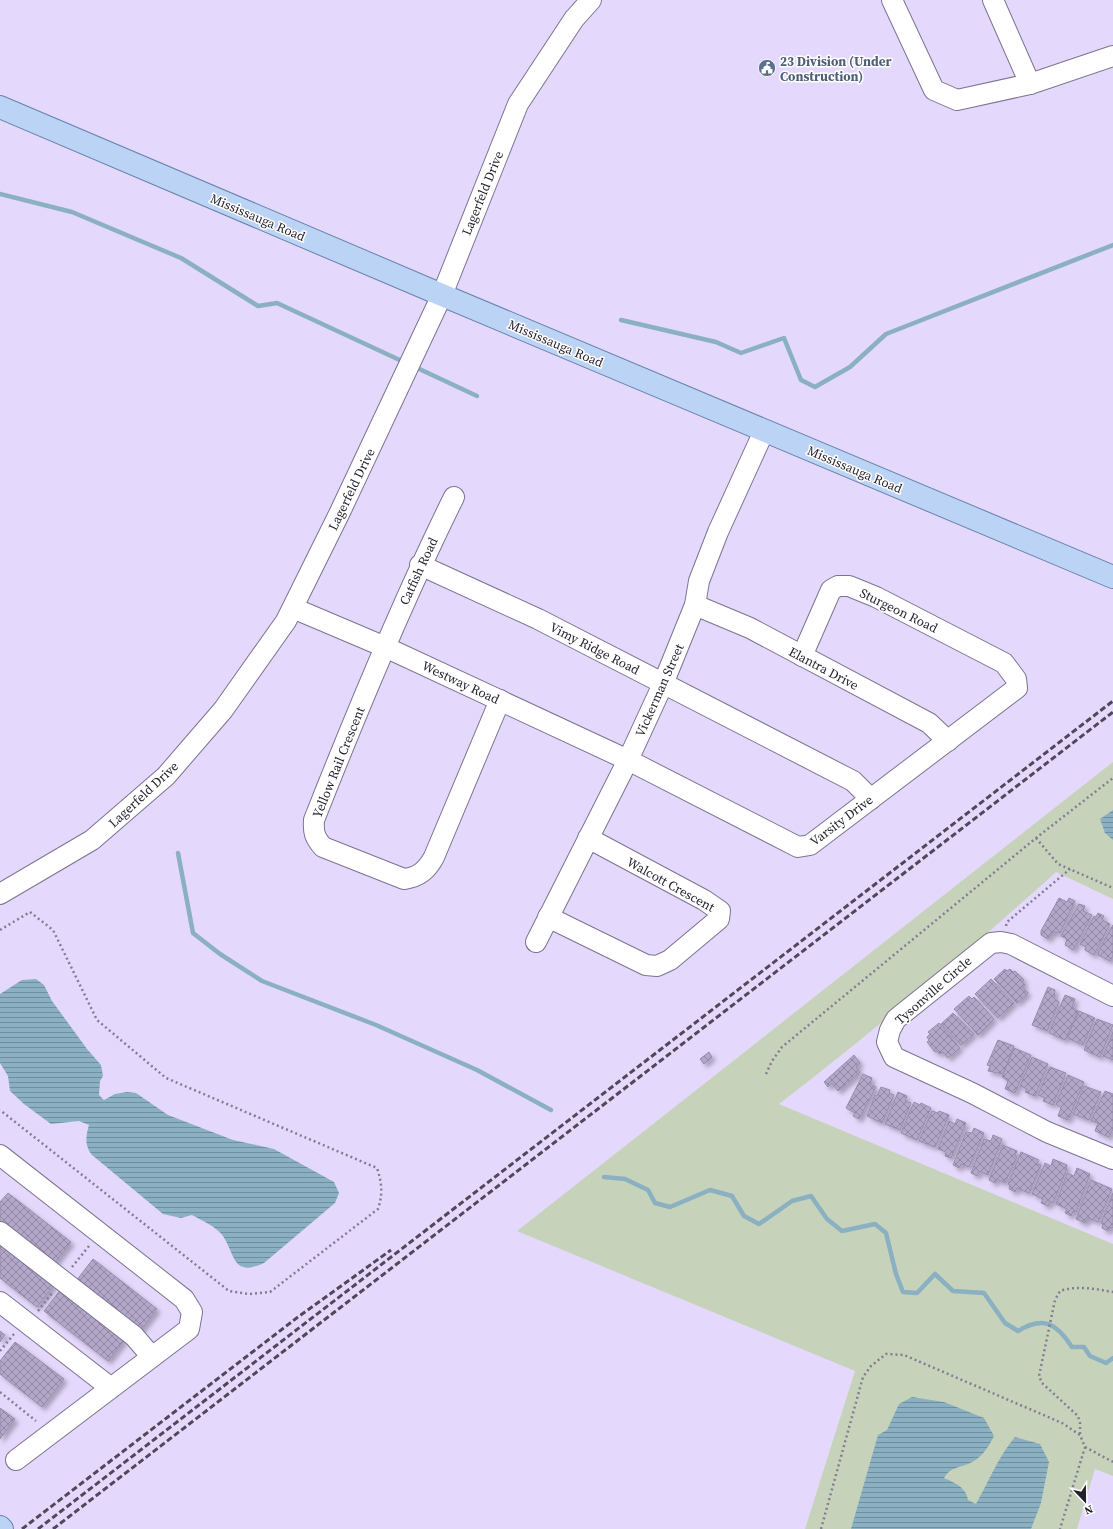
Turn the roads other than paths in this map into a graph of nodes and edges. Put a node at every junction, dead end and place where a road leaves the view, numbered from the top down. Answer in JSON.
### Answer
{"nodes":[{"id":1,"x":591,"y":0,"type":"edge"},
{"id":2,"x":892,"y":0,"type":"edge"},
{"id":3,"x":992,"y":0,"type":"edge"},
{"id":4,"x":1113,"y":56,"type":"edge"},
{"id":5,"x":1030,"y":84,"type":"junction"},
{"id":6,"x":0,"y":107,"type":"edge"},
{"id":7,"x":442,"y":296,"type":"junction"},
{"id":8,"x":764,"y":431,"type":"junction"},
{"id":9,"x":454,"y":497,"type":"dead end"},
{"id":10,"x":420,"y":565,"type":"junction"},
{"id":11,"x":1113,"y":577,"type":"edge"},
{"id":12,"x":695,"y":605,"type":"junction"},
{"id":13,"x":293,"y":608,"type":"junction"},
{"id":14,"x":385,"y":647,"type":"junction"},
{"id":15,"x":802,"y":656,"type":"junction"},
{"id":16,"x":663,"y":684,"type":"junction"},
{"id":17,"x":1017,"y":688,"type":"joint"},
{"id":18,"x":500,"y":700,"type":"junction"},
{"id":19,"x":948,"y":741,"type":"junction"},
{"id":20,"x":628,"y":760,"type":"junction"},
{"id":21,"x":870,"y":799,"type":"junction"},
{"id":22,"x":588,"y":838,"type":"junction"},
{"id":23,"x":0,"y":894,"type":"edge"},
{"id":24,"x":548,"y":918,"type":"junction"},
{"id":25,"x":536,"y":942,"type":"dead end"},
{"id":26,"x":1113,"y":996,"type":"edge"},
{"id":27,"x":0,"y":1155,"type":"edge"},
{"id":28,"x":1113,"y":1159,"type":"edge"},
{"id":29,"x":0,"y":1232,"type":"edge"},
{"id":30,"x":0,"y":1302,"type":"edge"},
{"id":31,"x":152,"y":1357,"type":"junction"},
{"id":32,"x":111,"y":1388,"type":"junction"},
{"id":33,"x":16,"y":1460,"type":"dead end"}],
"edges":[{"from":1,"to":7,"type":"street","name":"Lagerfeld Drive"},
{"from":2,"to":5,"type":"street"},
{"from":3,"to":5,"type":"street"},
{"from":4,"to":5,"type":"street"},
{"from":6,"to":7,"type":"main road","name":"Mississauga Road"},
{"from":7,"to":8,"type":"main road","name":"Mississauga Road"},
{"from":7,"to":13,"type":"street","name":"Lagerfeld Drive"},
{"from":8,"to":11,"type":"main road","name":"Mississauga Road"},
{"from":8,"to":12,"type":"street","name":"Vickerman Street"},
{"from":9,"to":10,"type":"street","name":"Catfish Road"},
{"from":10,"to":14,"type":"street","name":"Catfish Road"},
{"from":10,"to":16,"type":"street","name":"Vimy Ridge Road"},
{"from":12,"to":15,"type":"street","name":"Elantra Drive"},
{"from":12,"to":16,"type":"street","name":"Vickerman Street"},
{"from":13,"to":14,"type":"street","name":"Westway Road"},
{"from":13,"to":23,"type":"street","name":"Lagerfeld Drive"},
{"from":14,"to":18,"type":"street","name":"Westway Road"},
{"from":14,"to":18,"type":"street","name":"Yellow Rail Crescent"},
{"from":15,"to":17,"type":"street","name":"Sturgeon Road"},
{"from":15,"to":19,"type":"street","name":"Elantra Drive"},
{"from":16,"to":20,"type":"street","name":"Vickerman Street"},
{"from":16,"to":21,"type":"street","name":"Vimy Ridge Road"},
{"from":17,"to":19,"type":"street","name":"Varsity Drive"},
{"from":18,"to":20,"type":"street","name":"Westway Road"},
{"from":19,"to":21,"type":"street","name":"Varsity Drive"},
{"from":20,"to":21,"type":"street","name":"Varsity Drive"},
{"from":20,"to":22,"type":"street","name":"Vickerman Street"},
{"from":22,"to":24,"type":"street","name":"Vickerman Street"},
{"from":22,"to":24,"type":"street","name":"Walcott Crescent"},
{"from":24,"to":25,"type":"street","name":"Vickerman Street"},
{"from":26,"to":28,"type":"street","name":"Tysonville Circle"},
{"from":27,"to":31,"type":"street"},
{"from":29,"to":31,"type":"street"},
{"from":30,"to":32,"type":"street"},
{"from":31,"to":32,"type":"street"},
{"from":32,"to":33,"type":"street"}]}
